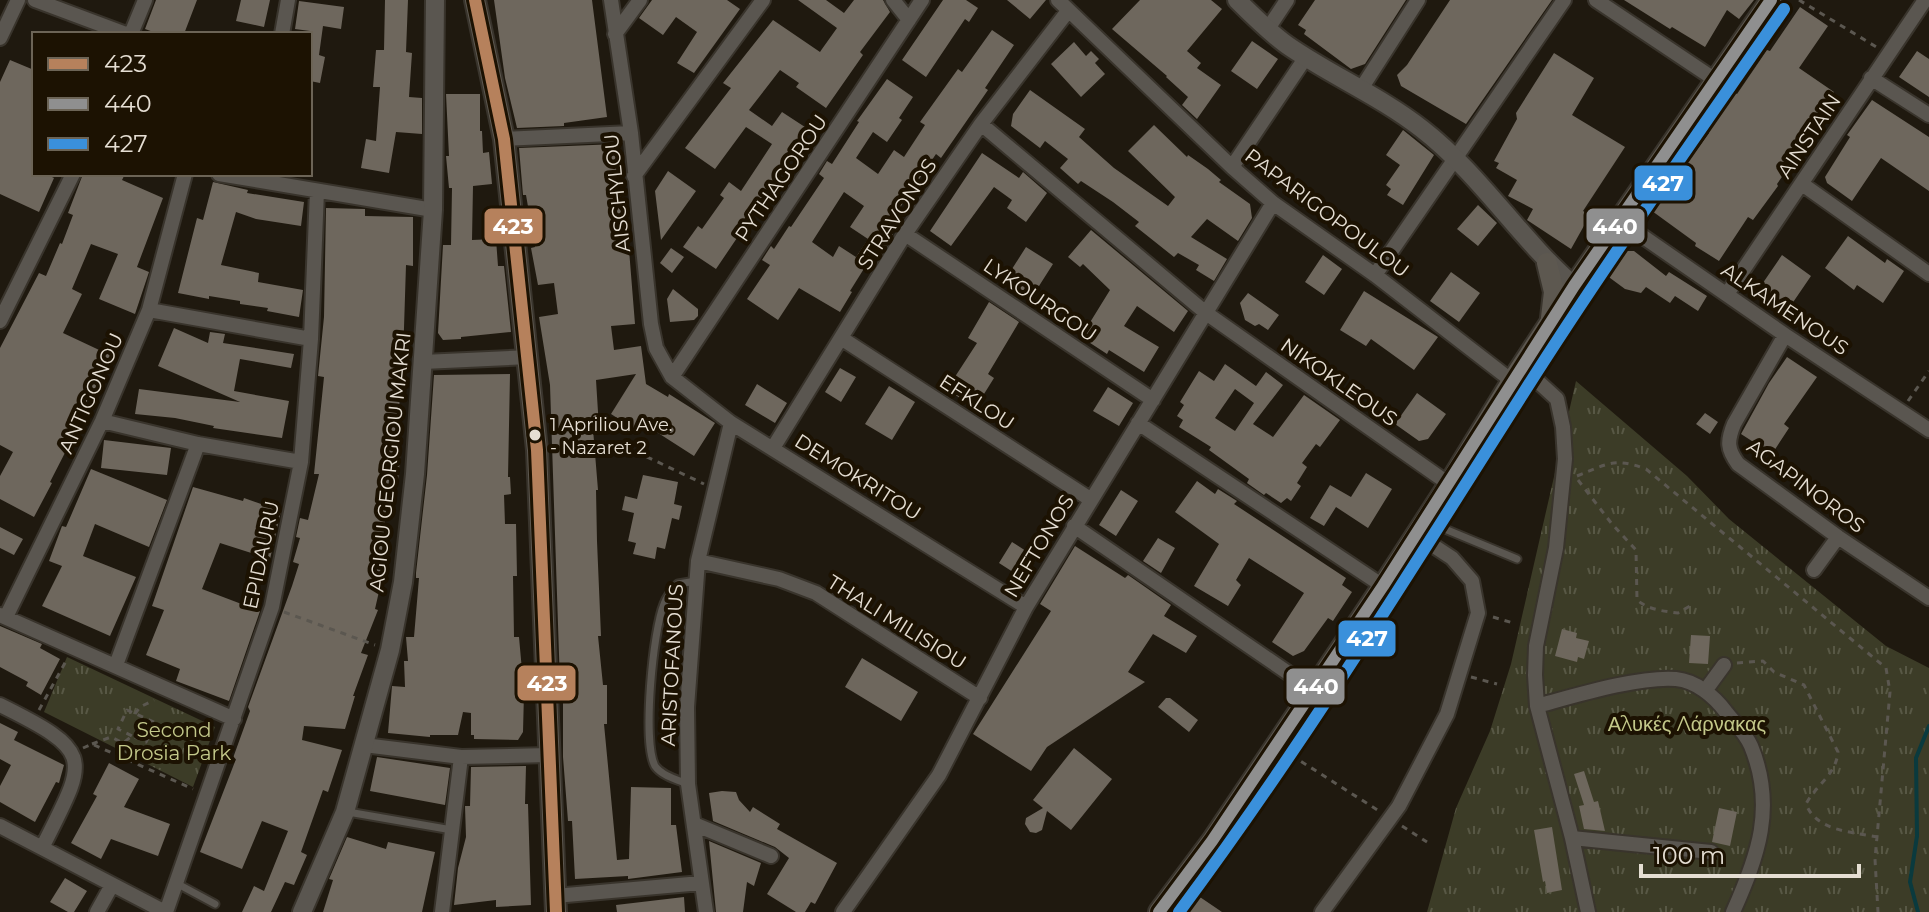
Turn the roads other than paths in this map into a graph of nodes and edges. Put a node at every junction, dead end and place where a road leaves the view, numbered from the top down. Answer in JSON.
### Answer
{"nodes":[{"id":1,"x":18,"y":0,"type":"edge"},
{"id":2,"x":35,"y":0,"type":"edge"},
{"id":3,"x":145,"y":0,"type":"edge"},
{"id":4,"x":288,"y":0,"type":"edge"},
{"id":5,"x":435,"y":0,"type":"edge"},
{"id":6,"x":475,"y":0,"type":"edge"},
{"id":7,"x":611,"y":0,"type":"edge"},
{"id":8,"x":640,"y":0,"type":"edge"},
{"id":9,"x":763,"y":0,"type":"edge"},
{"id":10,"x":893,"y":0,"type":"edge"},
{"id":11,"x":922,"y":0,"type":"edge"},
{"id":12,"x":1237,"y":0,"type":"edge"},
{"id":13,"x":1287,"y":0,"type":"edge"},
{"id":14,"x":1418,"y":0,"type":"edge"},
{"id":15,"x":1564,"y":0,"type":"edge"},
{"id":16,"x":1596,"y":0,"type":"edge"},
{"id":17,"x":1771,"y":0,"type":"edge"},
{"id":18,"x":1925,"y":0,"type":"edge"},
{"id":19,"x":1063,"y":6,"type":"edge"},
{"id":20,"x":909,"y":20,"type":"junction"},
{"id":21,"x":1267,"y":30,"type":"junction"},
{"id":22,"x":123,"y":32,"type":"edge"},
{"id":23,"x":130,"y":32,"type":"edge"},
{"id":24,"x":282,"y":32,"type":"edge"},
{"id":25,"x":615,"y":34,"type":"junction"},
{"id":26,"x":0,"y":38,"type":"edge"},
{"id":27,"x":1306,"y":57,"type":"junction"},
{"id":28,"x":1871,"y":78,"type":"junction"},
{"id":29,"x":1717,"y":81,"type":"junction"},
{"id":30,"x":1361,"y":89,"type":"junction"},
{"id":31,"x":1929,"y":115,"type":"edge"},
{"id":32,"x":981,"y":124,"type":"junction"},
{"id":33,"x":631,"y":133,"type":"junction"},
{"id":34,"x":504,"y":139,"type":"junction"},
{"id":35,"x":1456,"y":158,"type":"junction"},
{"id":36,"x":1232,"y":167,"type":"junction"},
{"id":37,"x":72,"y":176,"type":"edge"},
{"id":38,"x":184,"y":176,"type":"edge"},
{"id":39,"x":231,"y":176,"type":"edge"},
{"id":40,"x":634,"y":176,"type":"junction"},
{"id":41,"x":1802,"y":184,"type":"junction"},
{"id":42,"x":317,"y":191,"type":"junction"},
{"id":43,"x":1273,"y":203,"type":"junction"},
{"id":44,"x":433,"y":210,"type":"junction"},
{"id":45,"x":1619,"y":220,"type":"junction"},
{"id":46,"x":905,"y":234,"type":"junction"},
{"id":47,"x":1547,"y":263,"type":"junction"},
{"id":48,"x":1929,"y":274,"type":"edge"},
{"id":49,"x":1375,"y":275,"type":"junction"},
{"id":50,"x":1574,"y":286,"type":"junction"},
{"id":51,"x":1727,"y":294,"type":"junction"},
{"id":52,"x":149,"y":310,"type":"junction"},
{"id":53,"x":1206,"y":313,"type":"junction"},
{"id":54,"x":0,"y":321,"type":"edge"},
{"id":55,"x":1551,"y":322,"type":"junction"},
{"id":56,"x":1785,"y":335,"type":"junction"},
{"id":57,"x":841,"y":338,"type":"junction"},
{"id":58,"x":311,"y":339,"type":"junction"},
{"id":59,"x":529,"y":357,"type":"junction"},
{"id":60,"x":423,"y":362,"type":"junction"},
{"id":61,"x":1517,"y":374,"type":"junction"},
{"id":62,"x":672,"y":377,"type":"junction"},
{"id":63,"x":1153,"y":400,"type":"junction"},
{"id":64,"x":102,"y":421,"type":"junction"},
{"id":65,"x":731,"y":423,"type":"junction"},
{"id":66,"x":1138,"y":423,"type":"junction"},
{"id":67,"x":1929,"y":430,"type":"edge"},
{"id":68,"x":198,"y":444,"type":"junction"},
{"id":69,"x":773,"y":448,"type":"junction"},
{"id":70,"x":301,"y":462,"type":"junction"},
{"id":71,"x":1449,"y":484,"type":"junction"},
{"id":72,"x":1090,"y":499,"type":"junction"},
{"id":73,"x":1074,"y":526,"type":"junction"},
{"id":74,"x":1421,"y":528,"type":"junction"},
{"id":75,"x":1838,"y":537,"type":"junction"},
{"id":76,"x":1517,"y":559,"type":"dead end"},
{"id":77,"x":698,"y":561,"type":"junction"},
{"id":78,"x":1814,"y":570,"type":"dead end"},
{"id":79,"x":697,"y":581,"type":"junction"},
{"id":80,"x":1383,"y":586,"type":"junction"},
{"id":81,"x":1929,"y":598,"type":"edge"},
{"id":82,"x":1026,"y":607,"type":"junction"},
{"id":83,"x":3,"y":616,"type":"edge"},
{"id":84,"x":116,"y":665,"type":"junction"},
{"id":85,"x":1724,"y":665,"type":"road end"},
{"id":86,"x":1313,"y":690,"type":"junction"},
{"id":87,"x":1705,"y":691,"type":"junction"},
{"id":88,"x":980,"y":698,"type":"junction"},
{"id":89,"x":0,"y":705,"type":"edge"},
{"id":90,"x":1537,"y":706,"type":"junction"},
{"id":91,"x":234,"y":719,"type":"junction"},
{"id":92,"x":364,"y":745,"type":"junction"},
{"id":93,"x":549,"y":755,"type":"junction"},
{"id":94,"x":461,"y":757,"type":"junction"},
{"id":95,"x":688,"y":784,"type":"junction"},
{"id":96,"x":345,"y":812,"type":"junction"},
{"id":97,"x":694,"y":824,"type":"junction"},
{"id":98,"x":0,"y":826,"type":"edge"},
{"id":99,"x":452,"y":830,"type":"junction"},
{"id":100,"x":1572,"y":838,"type":"junction"},
{"id":101,"x":42,"y":848,"type":"junction"},
{"id":102,"x":1711,"y":852,"type":"dead end"},
{"id":103,"x":771,"y":856,"type":"dead end"},
{"id":104,"x":176,"y":883,"type":"junction"},
{"id":105,"x":701,"y":883,"type":"junction"},
{"id":106,"x":112,"y":885,"type":"junction"},
{"id":107,"x":215,"y":904,"type":"dead end"},
{"id":108,"x":556,"y":904,"type":"edge"},
{"id":109,"x":97,"y":912,"type":"edge"},
{"id":110,"x":165,"y":912,"type":"edge"},
{"id":111,"x":302,"y":912,"type":"edge"},
{"id":112,"x":442,"y":912,"type":"edge"},
{"id":113,"x":706,"y":912,"type":"edge"},
{"id":114,"x":843,"y":912,"type":"edge"},
{"id":115,"x":1159,"y":912,"type":"edge"},
{"id":116,"x":1322,"y":912,"type":"edge"},
{"id":117,"x":1588,"y":912,"type":"edge"},
{"id":118,"x":1733,"y":912,"type":"edge"}],
"edges":[{"from":1,"to":26,"type":"street"},
{"from":2,"to":22,"type":"street"},
{"from":3,"to":23,"type":"street"},
{"from":4,"to":24,"type":"street"},
{"from":5,"to":44,"type":"street","name":"AGIOU GEORGIOU MAKRI"},
{"from":6,"to":34,"type":"main road"},
{"from":7,"to":25,"type":"street","name":"AISCHYLOU"},
{"from":8,"to":25,"type":"street"},
{"from":9,"to":40,"type":"street"},
{"from":10,"to":20,"type":"street"},
{"from":11,"to":20,"type":"street","name":"PYTHAGOROU"},
{"from":12,"to":21,"type":"street"},
{"from":13,"to":21,"type":"street"},
{"from":14,"to":30,"type":"street"},
{"from":15,"to":35,"type":"street"},
{"from":16,"to":29,"type":"street"},
{"from":17,"to":29,"type":"main road"},
{"from":18,"to":28,"type":"street","name":"AINSTAIN"},
{"from":19,"to":32,"type":"street","name":"STRAVONOS"},
{"from":19,"to":36,"type":"street","name":"PAPARIGOPOULOU"},
{"from":20,"to":62,"type":"street","name":"PYTHAGOROU"},
{"from":21,"to":27,"type":"street"},
{"from":25,"to":33,"type":"street","name":"AISCHYLOU"},
{"from":27,"to":30,"type":"street"},
{"from":27,"to":36,"type":"street"},
{"from":28,"to":31,"type":"street"},
{"from":28,"to":41,"type":"street","name":"AINSTAIN"},
{"from":29,"to":45,"type":"main road"},
{"from":30,"to":35,"type":"street"},
{"from":32,"to":46,"type":"street","name":"STRAVONOS"},
{"from":32,"to":53,"type":"street","name":"NIKOKLEOUS"},
{"from":33,"to":34,"type":"street"},
{"from":33,"to":40,"type":"street","name":"AISCHYLOU"},
{"from":34,"to":59,"type":"main road"},
{"from":35,"to":47,"type":"street"},
{"from":35,"to":49,"type":"street"},
{"from":36,"to":43,"type":"street","name":"PAPARIGOPOULOU"},
{"from":37,"to":54,"type":"street"},
{"from":38,"to":52,"type":"street","name":"ANTIGONOU"},
{"from":39,"to":42,"type":"street"},
{"from":40,"to":62,"type":"street","name":"AISCHYLOU"},
{"from":41,"to":48,"type":"street"},
{"from":41,"to":51,"type":"street","name":"AINSTAIN"},
{"from":42,"to":44,"type":"street"},
{"from":42,"to":58,"type":"street","name":"EPIDAURU"},
{"from":43,"to":49,"type":"street","name":"PAPARIGOPOULOU"},
{"from":43,"to":53,"type":"street","name":"NEFTONOS"},
{"from":44,"to":60,"type":"street","name":"AGIOU GEORGIOU MAKRI"},
{"from":45,"to":50,"type":"main road"},
{"from":45,"to":51,"type":"street","name":"ALKAMENOUS"},
{"from":46,"to":57,"type":"street","name":"STRAVONOS"},
{"from":46,"to":63,"type":"street","name":"LYKOURGOU"},
{"from":47,"to":50,"type":"street"},
{"from":47,"to":55,"type":"main road"},
{"from":49,"to":61,"type":"street","name":"PAPARIGOPOULOU"},
{"from":50,"to":55,"type":"main road"},
{"from":51,"to":56,"type":"street","name":"ALKAMENOUS"},
{"from":52,"to":58,"type":"street"},
{"from":52,"to":64,"type":"street","name":"ANTIGONOU"},
{"from":53,"to":63,"type":"street","name":"NEFTONOS"},
{"from":53,"to":71,"type":"street","name":"NIKOKLEOUS"},
{"from":55,"to":61,"type":"main road"},
{"from":56,"to":67,"type":"street","name":"ALKAMENOUS"},
{"from":56,"to":75,"type":"street","name":"AGAPINOROS"},
{"from":57,"to":69,"type":"street","name":"STRAVONOS"},
{"from":57,"to":72,"type":"street","name":"EFKLOU"},
{"from":58,"to":70,"type":"street","name":"EPIDAURU"},
{"from":59,"to":60,"type":"street"},
{"from":59,"to":93,"type":"main road"},
{"from":60,"to":92,"type":"street","name":"AGIOU GEORGIOU MAKRI"},
{"from":61,"to":71,"type":"main road"},
{"from":61,"to":90,"type":"street","name":"PAPARIGOPOULOU"},
{"from":62,"to":65,"type":"street","name":"DEMOKRITOU"},
{"from":63,"to":66,"type":"street","name":"NEFTONOS"},
{"from":64,"to":68,"type":"street"},
{"from":64,"to":83,"type":"street","name":"ANTIGONOU"},
{"from":65,"to":69,"type":"street","name":"DEMOKRITOU"},
{"from":65,"to":77,"type":"street","name":"ARISTOFANOUS"},
{"from":66,"to":72,"type":"street","name":"NEFTONOS"},
{"from":66,"to":80,"type":"street"},
{"from":68,"to":70,"type":"street"},
{"from":68,"to":84,"type":"street"},
{"from":69,"to":82,"type":"street","name":"DEMOKRITOU"},
{"from":70,"to":91,"type":"street","name":"EPIDAURU"},
{"from":71,"to":74,"type":"main road"},
{"from":72,"to":73,"type":"street","name":"NEFTONOS"},
{"from":73,"to":82,"type":"street","name":"NEFTONOS"},
{"from":73,"to":86,"type":"street"},
{"from":74,"to":76,"type":"lane"},
{"from":74,"to":80,"type":"main road"},
{"from":74,"to":116,"type":"street"},
{"from":75,"to":78,"type":"street"},
{"from":75,"to":81,"type":"street","name":"AGAPINOROS"},
{"from":77,"to":79,"type":"street","name":"ARISTOFANOUS"},
{"from":77,"to":88,"type":"street","name":"THALI MILISIOU"},
{"from":79,"to":95,"type":"street","name":"ARISTOFANOUS"},
{"from":79,"to":95,"type":"lane"},
{"from":80,"to":86,"type":"main road"},
{"from":82,"to":88,"type":"street","name":"NEFTONOS"},
{"from":83,"to":84,"type":"street"},
{"from":84,"to":91,"type":"street"},
{"from":85,"to":87,"type":"street"},
{"from":86,"to":115,"type":"main road"},
{"from":87,"to":90,"type":"street"},
{"from":87,"to":118,"type":"street"},
{"from":88,"to":114,"type":"street","name":"NEFTONOS"},
{"from":89,"to":101,"type":"street"},
{"from":90,"to":100,"type":"street","name":"PAPARIGOPOULOU"},
{"from":91,"to":104,"type":"street","name":"EPIDAURU"},
{"from":92,"to":94,"type":"street"},
{"from":92,"to":96,"type":"street","name":"AGIOU GEORGIOU MAKRI"},
{"from":93,"to":94,"type":"street"},
{"from":93,"to":108,"type":"main road"},
{"from":94,"to":99,"type":"street"},
{"from":95,"to":97,"type":"street","name":"ARISTOFANOUS"},
{"from":96,"to":99,"type":"lane"},
{"from":96,"to":111,"type":"street","name":"AGIOU GEORGIOU MAKRI"},
{"from":97,"to":103,"type":"street"},
{"from":97,"to":105,"type":"street","name":"ARISTOFANOUS"},
{"from":98,"to":101,"type":"street"},
{"from":99,"to":112,"type":"street"},
{"from":100,"to":102,"type":"street"},
{"from":100,"to":117,"type":"street","name":"PAPARIGOPOULOU"},
{"from":101,"to":106,"type":"street"},
{"from":104,"to":107,"type":"lane"},
{"from":104,"to":110,"type":"street","name":"EPIDAURU"},
{"from":105,"to":108,"type":"street"},
{"from":105,"to":113,"type":"street","name":"ARISTOFANOUS"},
{"from":106,"to":109,"type":"street"},
{"from":106,"to":110,"type":"street"}]}
